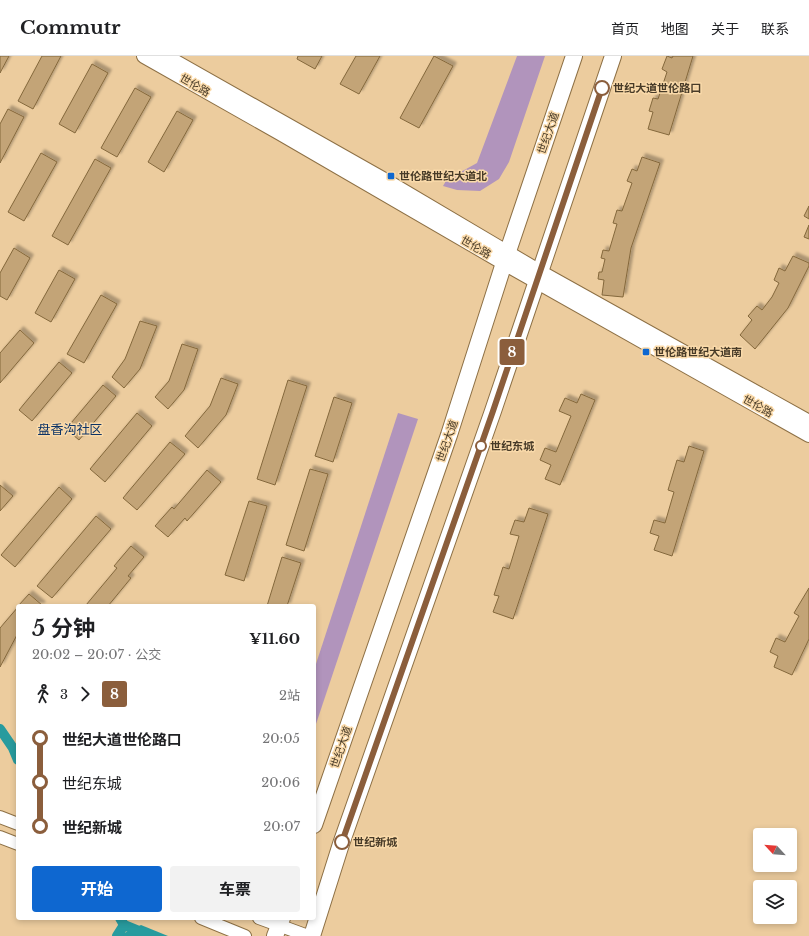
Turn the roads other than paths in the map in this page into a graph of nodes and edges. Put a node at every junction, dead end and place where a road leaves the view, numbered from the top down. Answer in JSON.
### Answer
{"nodes":[{"id":1,"x":144,"y":56,"type":"edge"},
{"id":2,"x":165,"y":56,"type":"edge"},
{"id":3,"x":574,"y":56,"type":"edge"},
{"id":4,"x":613,"y":56,"type":"edge"},
{"id":5,"x":506,"y":258,"type":"junction"},
{"id":6,"x":538,"y":277,"type":"junction"},
{"id":7,"x":809,"y":422,"type":"edge"},
{"id":8,"x":809,"y":435,"type":"edge"},
{"id":9,"x":0,"y":817,"type":"edge"},
{"id":10,"x":316,"y":819,"type":"edge"},
{"id":11,"x":16,"y":823,"type":"edge"},
{"id":12,"x":0,"y":837,"type":"edge"},
{"id":13,"x":16,"y":843,"type":"edge"},
{"id":14,"x":206,"y":920,"type":"edge"},
{"id":15,"x":263,"y":920,"type":"edge"},
{"id":16,"x":279,"y":927,"type":"edge"},
{"id":17,"x":245,"y":936,"type":"edge"},
{"id":18,"x":308,"y":936,"type":"edge"},
{"id":19,"x":312,"y":936,"type":"edge"}],
"edges":[{"from":1,"to":5,"type":"main road","name":"世伦路"},
{"from":2,"to":5,"type":"main road","name":"世伦路"},
{"from":3,"to":5,"type":"main road","name":"世纪大道"},
{"from":4,"to":6,"type":"main road"},
{"from":5,"to":6,"type":"main road","name":"世伦路"},
{"from":5,"to":10,"type":"main road","name":"世纪大道"},
{"from":6,"to":7,"type":"main road","name":"世伦路"},
{"from":6,"to":8,"type":"main road","name":"世伦路"},
{"from":6,"to":19,"type":"main road"},
{"from":9,"to":11,"type":"street"},
{"from":12,"to":13,"type":"street"},
{"from":14,"to":17,"type":"street"},
{"from":15,"to":16,"type":"street"},
{"from":16,"to":18,"type":"street"}]}
